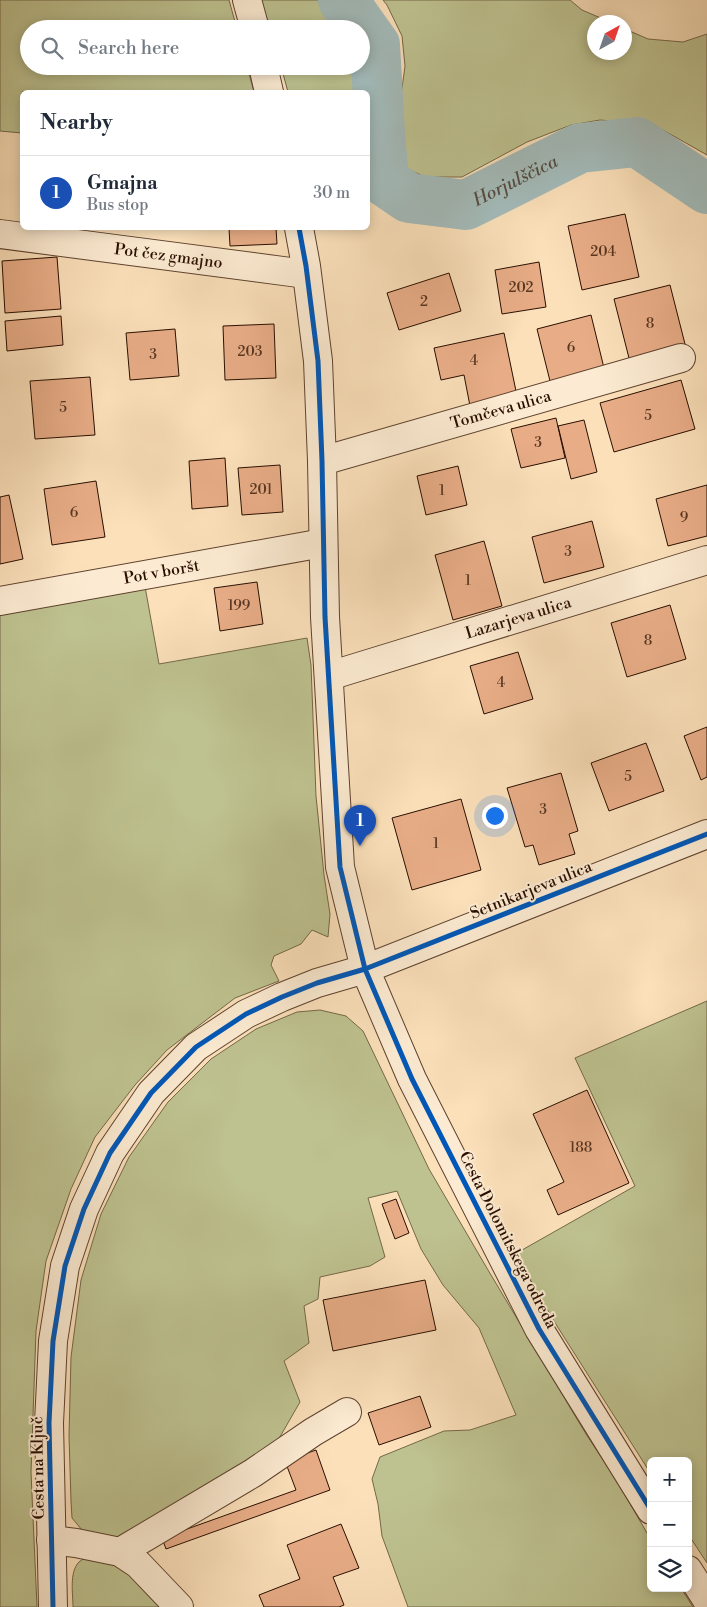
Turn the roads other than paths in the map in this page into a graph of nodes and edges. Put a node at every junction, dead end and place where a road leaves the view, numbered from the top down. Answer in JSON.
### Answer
{"nodes":[{"id":1,"x":247,"y":0,"type":"edge"},
{"id":2,"x":253,"y":20,"type":"edge"},
{"id":3,"x":265,"y":75,"type":"edge"},
{"id":4,"x":269,"y":90,"type":"edge"},
{"id":5,"x":299,"y":230,"type":"edge"},
{"id":6,"x":0,"y":234,"type":"edge"},
{"id":7,"x":306,"y":274,"type":"junction"},
{"id":8,"x":681,"y":358,"type":"dead end"},
{"id":9,"x":322,"y":461,"type":"junction"},
{"id":10,"x":323,"y":543,"type":"junction"},
{"id":11,"x":707,"y":560,"type":"edge"},
{"id":12,"x":0,"y":601,"type":"edge"},
{"id":13,"x":329,"y":676,"type":"junction"},
{"id":14,"x":707,"y":834,"type":"edge"},
{"id":15,"x":365,"y":969,"type":"junction"},
{"id":16,"x":347,"y":1412,"type":"dead end"},
{"id":17,"x":647,"y":1504,"type":"edge"},
{"id":18,"x":52,"y":1540,"type":"junction"},
{"id":19,"x":120,"y":1552,"type":"junction"},
{"id":20,"x":692,"y":1576,"type":"edge"},
{"id":21,"x":707,"y":1600,"type":"edge"},
{"id":22,"x":53,"y":1607,"type":"edge"},
{"id":23,"x":179,"y":1607,"type":"edge"}],
"edges":[{"from":1,"to":2,"type":"street"},
{"from":3,"to":4,"type":"street"},
{"from":5,"to":7,"type":"street","name":"Cesta Dolomitskega odreda"},
{"from":6,"to":7,"type":"street","name":"Pot čez gmajno"},
{"from":7,"to":9,"type":"street","name":"Cesta Dolomitskega odreda"},
{"from":8,"to":9,"type":"street","name":"Tomčeva ulica"},
{"from":9,"to":10,"type":"street","name":"Cesta Dolomitskega odreda"},
{"from":10,"to":12,"type":"street","name":"Pot v boršt"},
{"from":10,"to":13,"type":"street","name":"Cesta Dolomitskega odreda"},
{"from":11,"to":13,"type":"street","name":"Lazarjeva ulica"},
{"from":13,"to":15,"type":"street","name":"Cesta Dolomitskega odreda"},
{"from":14,"to":15,"type":"street","name":"Setnikarjeva ulica"},
{"from":15,"to":17,"type":"street","name":"Cesta Dolomitskega odreda"},
{"from":15,"to":18,"type":"street","name":"Cesta na Ključ"},
{"from":16,"to":19,"type":"street"},
{"from":18,"to":19,"type":"street","name":"Cesta na Ključ"},
{"from":18,"to":22,"type":"street","name":"Cesta na Ključ"},
{"from":19,"to":23,"type":"street","name":"Cesta na Ključ"},
{"from":20,"to":21,"type":"street"}]}
